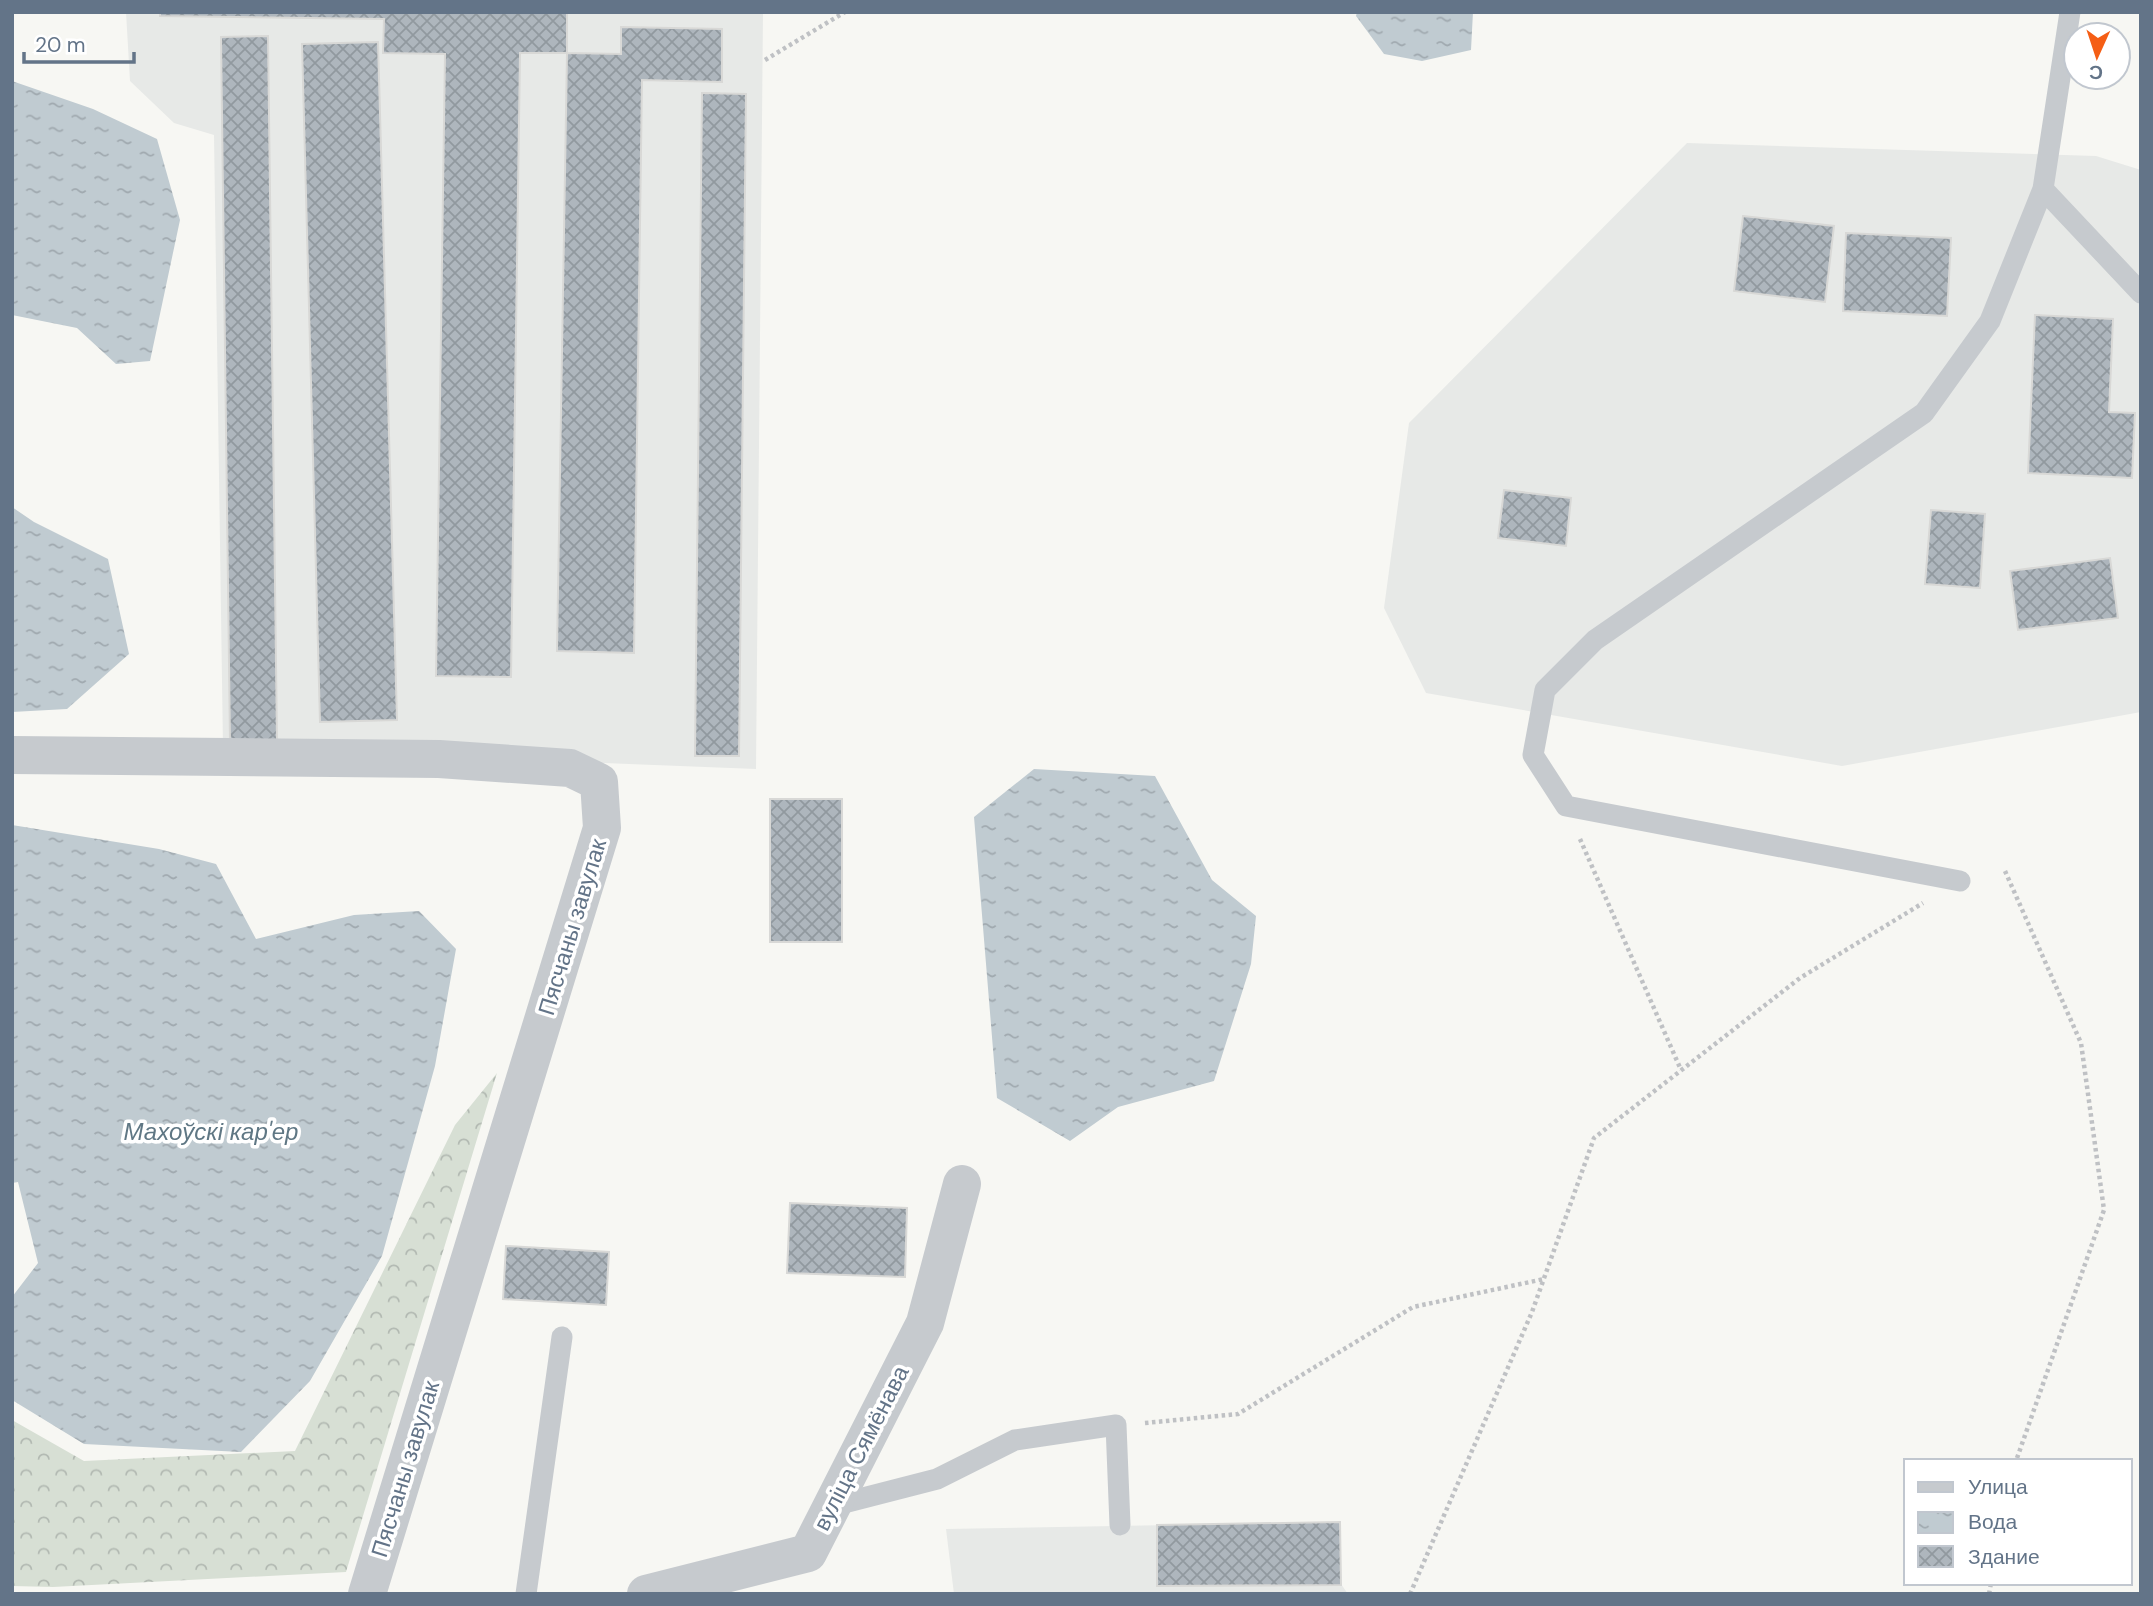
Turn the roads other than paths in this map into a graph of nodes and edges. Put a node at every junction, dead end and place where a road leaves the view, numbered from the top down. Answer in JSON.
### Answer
{"nodes":[{"id":1,"x":2070,"y":12,"type":"edge"},
{"id":2,"x":2043,"y":189,"type":"junction"},
{"id":3,"x":2141,"y":293,"type":"edge"},
{"id":4,"x":12,"y":755,"type":"edge"},
{"id":5,"x":1960,"y":881,"type":"road end"},
{"id":6,"x":962,"y":1184,"type":"dead end"},
{"id":7,"x":562,"y":1337,"type":"dead end"},
{"id":8,"x":832,"y":1506,"type":"junction"},
{"id":9,"x":1120,"y":1525,"type":"dead end"},
{"id":10,"x":367,"y":1594,"type":"edge"},
{"id":11,"x":526,"y":1594,"type":"edge"},
{"id":12,"x":646,"y":1594,"type":"edge"}],
"edges":[{"from":1,"to":2,"type":"lane"},
{"from":2,"to":3,"type":"lane"},
{"from":2,"to":5,"type":"lane"},
{"from":4,"to":10,"type":"street","name":"Пясчаны завулак"},
{"from":6,"to":8,"type":"street","name":"вуліца Сямёнава"},
{"from":7,"to":11,"type":"lane"},
{"from":8,"to":9,"type":"lane"},
{"from":8,"to":12,"type":"street","name":"вуліца Сямёнава"}]}
